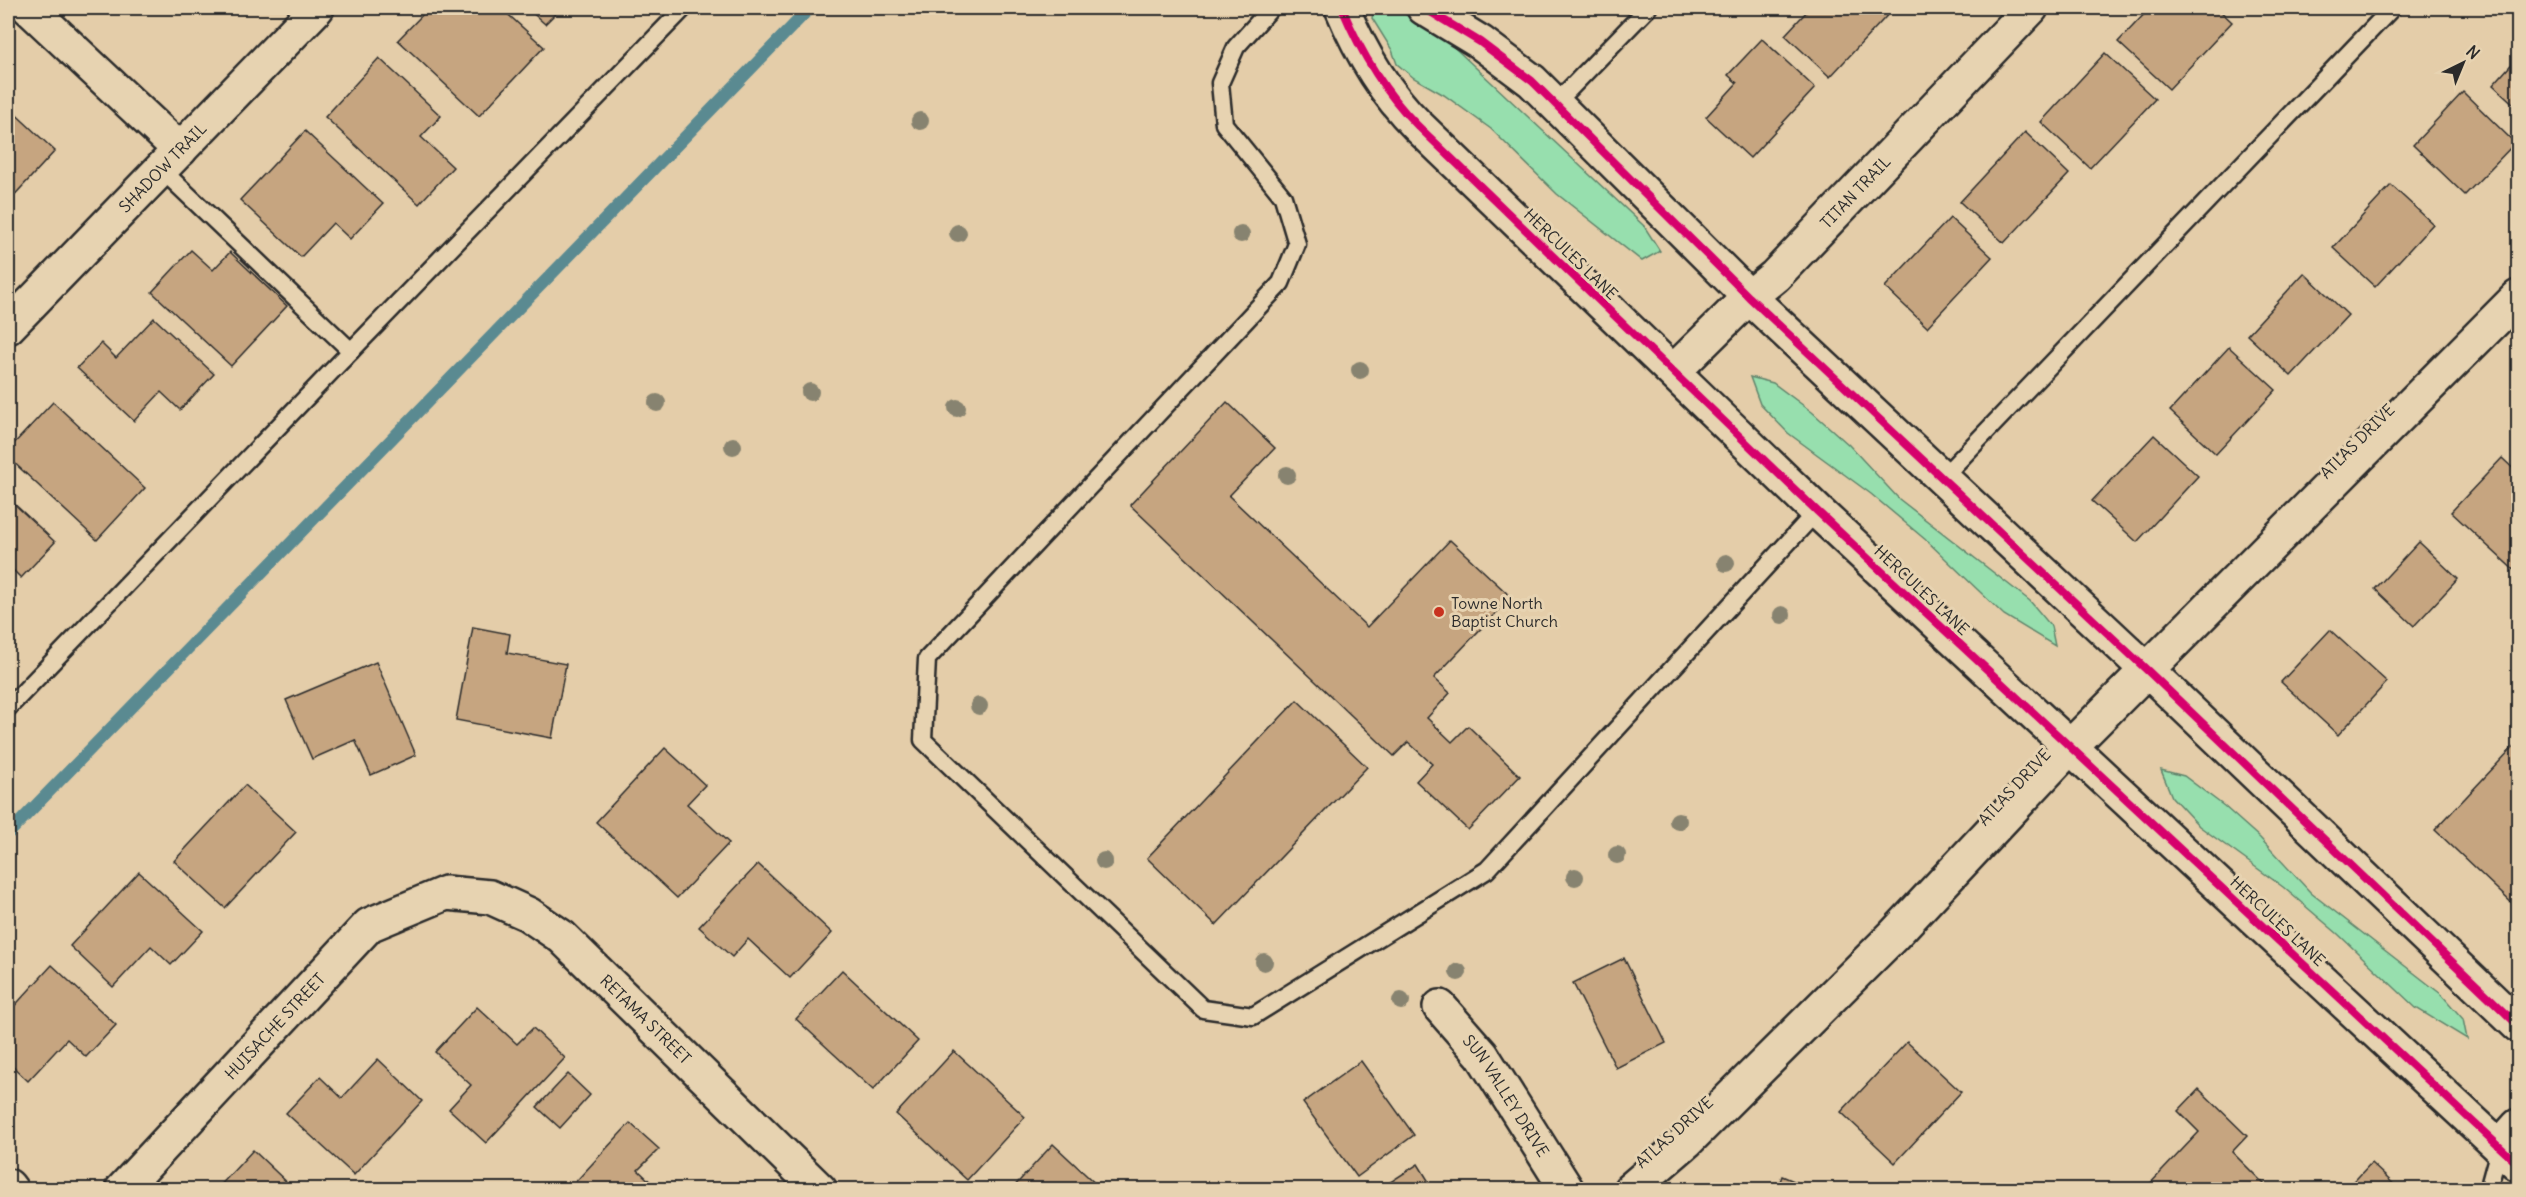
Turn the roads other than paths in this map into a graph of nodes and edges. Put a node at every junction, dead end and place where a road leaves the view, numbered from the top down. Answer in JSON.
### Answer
{"nodes":[{"id":1,"x":29,"y":8,"type":"edge"},
{"id":2,"x":317,"y":8,"type":"edge"},
{"id":3,"x":684,"y":8,"type":"edge"},
{"id":4,"x":1271,"y":8,"type":"edge"},
{"id":5,"x":1342,"y":8,"type":"edge"},
{"id":6,"x":1424,"y":8,"type":"edge"},
{"id":7,"x":1648,"y":8,"type":"edge"},
{"id":8,"x":2031,"y":8,"type":"edge"},
{"id":9,"x":2392,"y":8,"type":"edge"},
{"id":10,"x":1555,"y":104,"type":"junction"},
{"id":11,"x":171,"y":159,"type":"junction"},
{"id":12,"x":1749,"y":297,"type":"junction"},
{"id":13,"x":2518,"y":297,"type":"edge"},
{"id":14,"x":8,"y":327,"type":"edge"},
{"id":15,"x":351,"y":351,"type":"junction"},
{"id":16,"x":1674,"y":371,"type":"junction"},
{"id":17,"x":1942,"y":478,"type":"junction"},
{"id":18,"x":1817,"y":511,"type":"junction"},
{"id":19,"x":2148,"y":671,"type":"junction"},
{"id":20,"x":8,"y":708,"type":"edge"},
{"id":21,"x":2070,"y":747,"type":"junction"},
{"id":22,"x":446,"y":893,"type":"joint"},
{"id":23,"x":1440,"y":1007,"type":"dead end"},
{"id":24,"x":2518,"y":1025,"type":"edge"},
{"id":25,"x":2512,"y":1145,"type":"edge"},
{"id":26,"x":122,"y":1190,"type":"edge"},
{"id":27,"x":820,"y":1190,"type":"edge"},
{"id":28,"x":1567,"y":1190,"type":"edge"},
{"id":29,"x":1630,"y":1190,"type":"edge"},
{"id":30,"x":2488,"y":1190,"type":"edge"}],
"edges":[{"from":1,"to":11,"type":"street"},
{"from":2,"to":11,"type":"street","name":"SHADOW TRAIL"},
{"from":3,"to":15,"type":"lane"},
{"from":4,"to":18,"type":"lane"},
{"from":5,"to":16,"type":"street","name":"HERCULES LANE"},
{"from":6,"to":10,"type":"street"},
{"from":7,"to":10,"type":"lane"},
{"from":8,"to":12,"type":"street","name":"TITAN TRAIL"},
{"from":9,"to":17,"type":"lane"},
{"from":10,"to":12,"type":"street"},
{"from":11,"to":14,"type":"street","name":"SHADOW TRAIL"},
{"from":11,"to":15,"type":"lane"},
{"from":12,"to":16,"type":"street","name":"TITAN TRAIL"},
{"from":12,"to":17,"type":"street"},
{"from":13,"to":19,"type":"street","name":"ATLAS DRIVE"},
{"from":15,"to":20,"type":"lane"},
{"from":16,"to":18,"type":"street","name":"HERCULES LANE"},
{"from":17,"to":19,"type":"street"},
{"from":18,"to":21,"type":"street","name":"HERCULES LANE"},
{"from":19,"to":21,"type":"street","name":"ATLAS DRIVE"},
{"from":19,"to":24,"type":"street"},
{"from":21,"to":25,"type":"street","name":"HERCULES LANE"},
{"from":21,"to":29,"type":"street","name":"ATLAS DRIVE"},
{"from":22,"to":26,"type":"street","name":"HUISACHE STREET"},
{"from":22,"to":27,"type":"street","name":"RETAMA STREET"},
{"from":23,"to":28,"type":"street","name":"SUN VALLEY DRIVE"},
{"from":25,"to":30,"type":"lane"}]}
